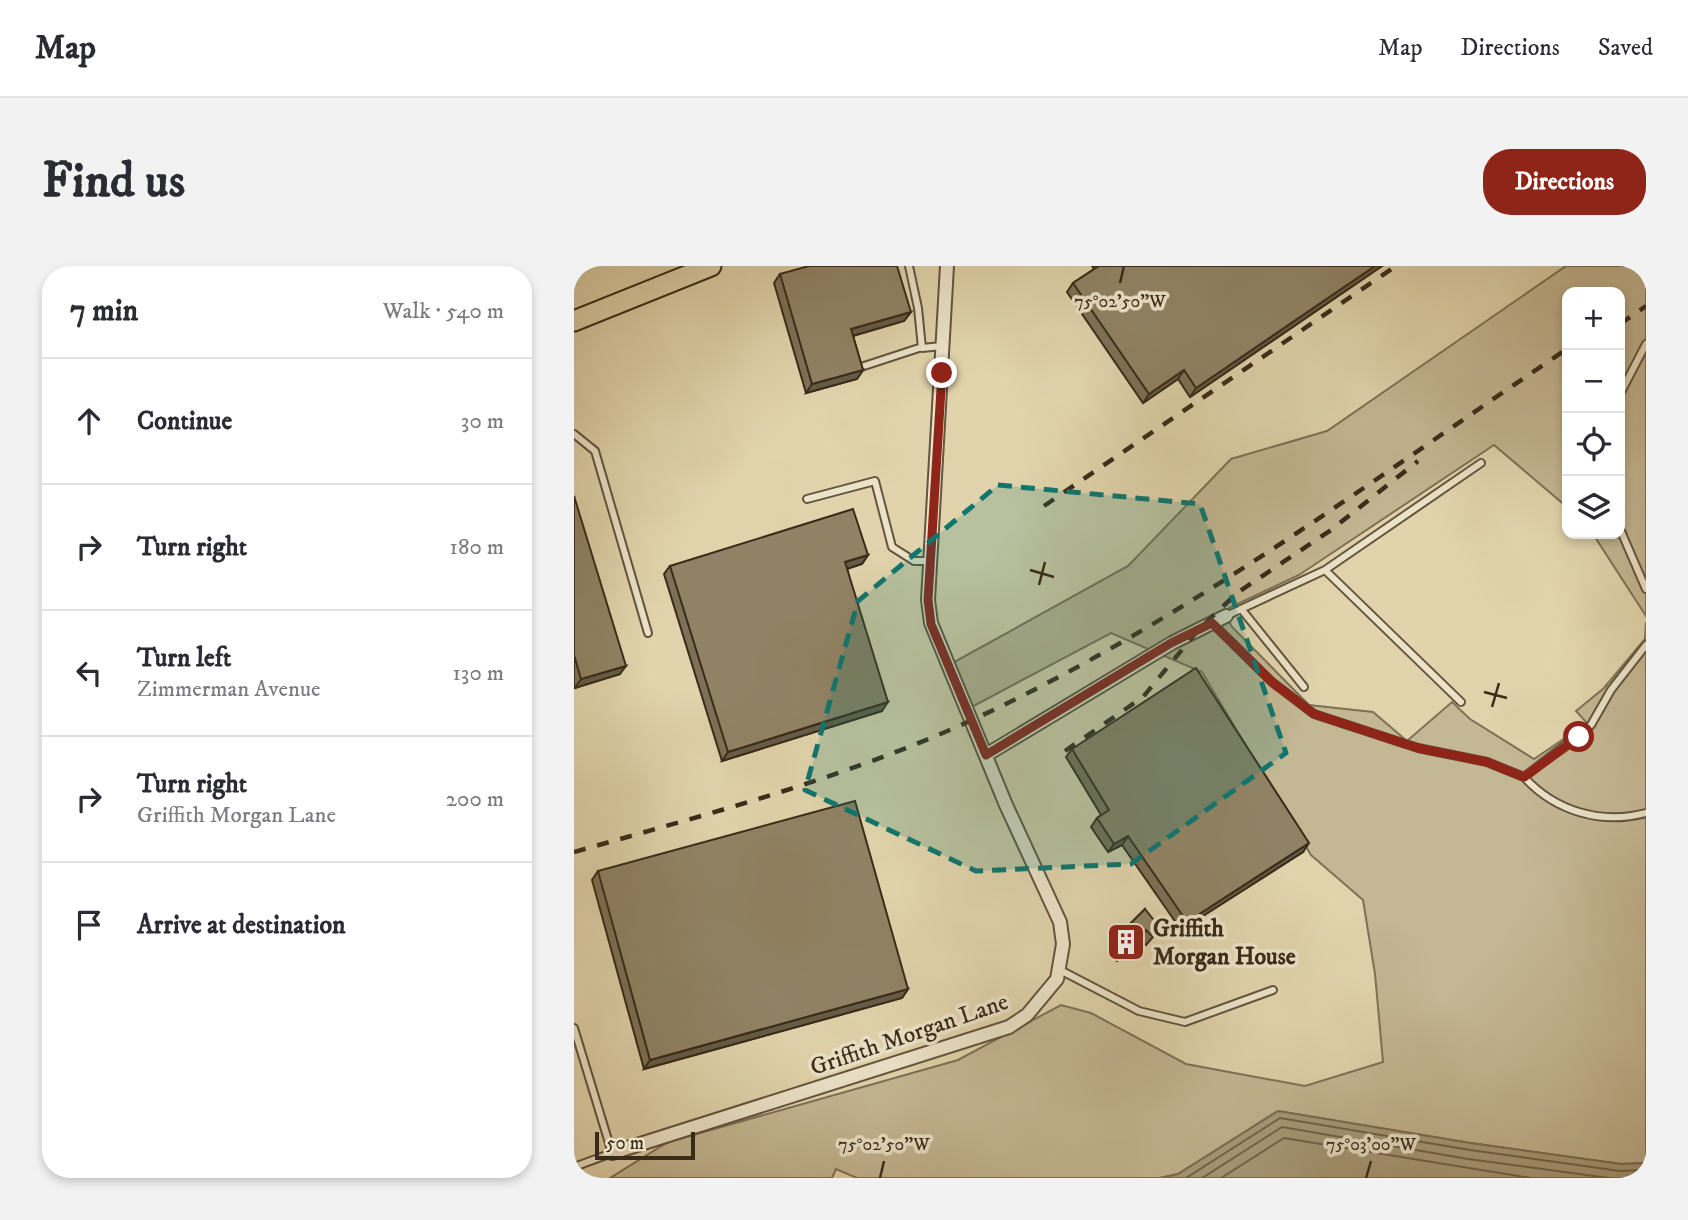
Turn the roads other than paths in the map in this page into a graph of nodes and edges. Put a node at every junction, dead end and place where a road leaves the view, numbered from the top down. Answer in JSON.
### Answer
{"nodes":[{"id":1,"x":710,"y":266,"type":"edge"},
{"id":2,"x":908,"y":266,"type":"edge"},
{"id":3,"x":947,"y":266,"type":"edge"},
{"id":4,"x":574,"y":321,"type":"edge"},
{"id":5,"x":1646,"y":344,"type":"edge"},
{"id":6,"x":944,"y":346,"type":"junction"},
{"id":7,"x":922,"y":347,"type":"junction"},
{"id":8,"x":861,"y":368,"type":"edge"},
{"id":9,"x":1625,"y":384,"type":"edge"},
{"id":10,"x":574,"y":434,"type":"edge"},
{"id":11,"x":1481,"y":463,"type":"dead end"},
{"id":12,"x":807,"y":499,"type":"dead end"},
{"id":13,"x":1624,"y":539,"type":"edge"},
{"id":14,"x":931,"y":561,"type":"junction"},
{"id":15,"x":1325,"y":570,"type":"junction"},
{"id":16,"x":1646,"y":589,"type":"edge"},
{"id":17,"x":1242,"y":610,"type":"junction"},
{"id":18,"x":1226,"y":616,"type":"joint"},
{"id":19,"x":1212,"y":623,"type":"junction"},
{"id":20,"x":648,"y":633,"type":"dead end"},
{"id":21,"x":1646,"y":646,"type":"edge"},
{"id":22,"x":1304,"y":687,"type":"dead end"},
{"id":23,"x":1461,"y":702,"type":"dead end"},
{"id":24,"x":986,"y":755,"type":"junction"},
{"id":25,"x":1524,"y":777,"type":"junction"},
{"id":26,"x":1646,"y":813,"type":"edge"},
{"id":27,"x":1060,"y":970,"type":"junction"},
{"id":28,"x":1273,"y":990,"type":"dead end"},
{"id":29,"x":574,"y":1028,"type":"edge"},
{"id":30,"x":612,"y":1153,"type":"junction"},
{"id":31,"x":574,"y":1167,"type":"edge"}],
"edges":[{"from":1,"to":4,"type":"main road"},
{"from":2,"to":7,"type":"lane"},
{"from":3,"to":6,"type":"street","name":"Griffith Morgan Lane"},
{"from":5,"to":9,"type":"lane"},
{"from":6,"to":7,"type":"lane"},
{"from":6,"to":14,"type":"street","name":"Griffith Morgan Lane"},
{"from":7,"to":8,"type":"lane"},
{"from":10,"to":20,"type":"lane"},
{"from":11,"to":15,"type":"lane"},
{"from":12,"to":14,"type":"lane"},
{"from":13,"to":16,"type":"lane"},
{"from":14,"to":24,"type":"street","name":"Griffith Morgan Lane"},
{"from":15,"to":17,"type":"lane"},
{"from":15,"to":23,"type":"lane"},
{"from":17,"to":18,"type":"lane"},
{"from":17,"to":22,"type":"lane"},
{"from":18,"to":19,"type":"street"},
{"from":19,"to":24,"type":"street"},
{"from":19,"to":25,"type":"lane"},
{"from":21,"to":25,"type":"lane"},
{"from":24,"to":27,"type":"street","name":"Griffith Morgan Lane"},
{"from":25,"to":26,"type":"lane"},
{"from":27,"to":28,"type":"lane"},
{"from":27,"to":30,"type":"street","name":"Griffith Morgan Lane"},
{"from":29,"to":30,"type":"lane"},
{"from":30,"to":31,"type":"lane"}]}
